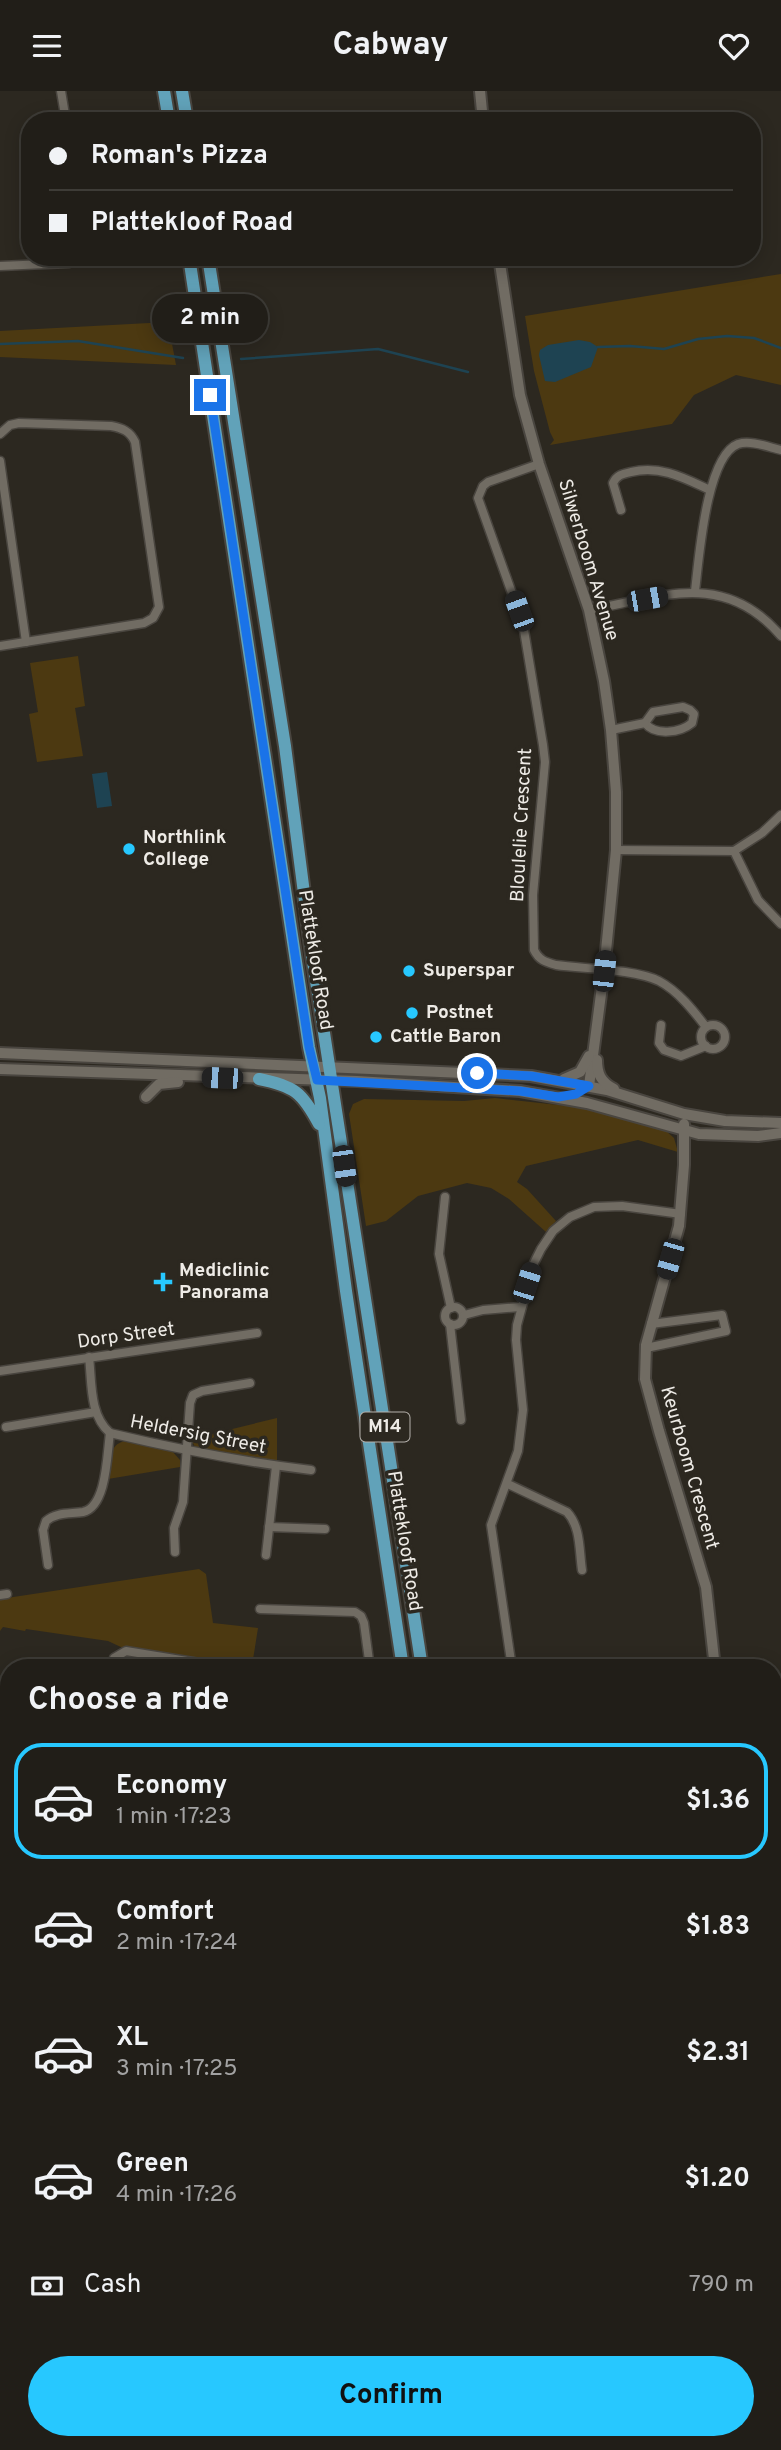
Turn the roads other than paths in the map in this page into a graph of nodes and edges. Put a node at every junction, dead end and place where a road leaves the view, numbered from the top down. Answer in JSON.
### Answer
{"nodes":[{"id":1,"x":61,"y":91,"type":"edge"},
{"id":2,"x":164,"y":91,"type":"edge"},
{"id":3,"x":182,"y":91,"type":"edge"},
{"id":4,"x":480,"y":91,"type":"edge"},
{"id":5,"x":64,"y":112,"type":"edge"},
{"id":6,"x":168,"y":112,"type":"edge"},
{"id":7,"x":186,"y":112,"type":"edge"},
{"id":8,"x":482,"y":112,"type":"edge"},
{"id":9,"x":21,"y":265,"type":"edge"},
{"id":10,"x":0,"y":266,"type":"edge"},
{"id":11,"x":190,"y":266,"type":"edge"},
{"id":12,"x":209,"y":266,"type":"edge"},
{"id":13,"x":500,"y":266,"type":"edge"},
{"id":14,"x":0,"y":434,"type":"edge"},
{"id":15,"x":781,"y":450,"type":"edge"},
{"id":16,"x":0,"y":461,"type":"edge"},
{"id":17,"x":539,"y":464,"type":"junction"},
{"id":18,"x":710,"y":490,"type":"junction"},
{"id":19,"x":621,"y":510,"type":"dead end"},
{"id":20,"x":695,"y":591,"type":"junction"},
{"id":21,"x":589,"y":610,"type":"junction"},
{"id":22,"x":781,"y":636,"type":"edge"},
{"id":23,"x":26,"y":642,"type":"junction"},
{"id":24,"x":0,"y":646,"type":"edge"},
{"id":25,"x":645,"y":723,"type":"junction"},
{"id":26,"x":611,"y":730,"type":"junction"},
{"id":27,"x":781,"y":815,"type":"edge"},
{"id":28,"x":615,"y":850,"type":"junction"},
{"id":29,"x":734,"y":851,"type":"junction"},
{"id":30,"x":781,"y":924,"type":"edge"},
{"id":31,"x":604,"y":971,"type":"junction"},
{"id":32,"x":661,"y":1025,"type":"dead end"},
{"id":33,"x":706,"y":1027,"type":"junction"},
{"id":34,"x":595,"y":1046,"type":"junction"},
{"id":35,"x":706,"y":1046,"type":"junction"},
{"id":36,"x":0,"y":1053,"type":"edge"},
{"id":37,"x":313,"y":1066,"type":"junction"},
{"id":38,"x":330,"y":1066,"type":"junction"},
{"id":39,"x":0,"y":1069,"type":"edge"},
{"id":40,"x":222,"y":1078,"type":"junction"},
{"id":41,"x":258,"y":1079,"type":"junction"},
{"id":42,"x":317,"y":1080,"type":"junction"},
{"id":43,"x":332,"y":1080,"type":"junction"},
{"id":44,"x":562,"y":1080,"type":"junction"},
{"id":45,"x":589,"y":1086,"type":"junction"},
{"id":46,"x":146,"y":1097,"type":"dead end"},
{"id":47,"x":558,"y":1097,"type":"junction"},
{"id":48,"x":632,"y":1097,"type":"junction"},
{"id":49,"x":684,"y":1114,"type":"junction"},
{"id":50,"x":640,"y":1118,"type":"junction"},
{"id":51,"x":781,"y":1123,"type":"edge"},
{"id":52,"x":685,"y":1131,"type":"junction"},
{"id":53,"x":324,"y":1133,"type":"junction"},
{"id":54,"x":781,"y":1133,"type":"edge"},
{"id":55,"x":445,"y":1197,"type":"dead end"},
{"id":56,"x":681,"y":1214,"type":"junction"},
{"id":57,"x":520,"y":1307,"type":"junction"},
{"id":58,"x":451,"y":1308,"type":"junction"},
{"id":59,"x":464,"y":1315,"type":"junction"},
{"id":60,"x":450,"y":1324,"type":"junction"},
{"id":61,"x":651,"y":1324,"type":"junction"},
{"id":62,"x":257,"y":1333,"type":"dead end"},
{"id":63,"x":646,"y":1348,"type":"junction"},
{"id":64,"x":89,"y":1357,"type":"junction"},
{"id":65,"x":0,"y":1371,"type":"edge"},
{"id":66,"x":250,"y":1383,"type":"dead end"},
{"id":67,"x":96,"y":1412,"type":"junction"},
{"id":68,"x":461,"y":1420,"type":"dead end"},
{"id":69,"x":6,"y":1427,"type":"dead end"},
{"id":70,"x":110,"y":1433,"type":"junction"},
{"id":71,"x":185,"y":1451,"type":"junction"},
{"id":72,"x":276,"y":1466,"type":"junction"},
{"id":73,"x":311,"y":1470,"type":"dead end"},
{"id":74,"x":508,"y":1483,"type":"junction"},
{"id":75,"x":269,"y":1527,"type":"junction"},
{"id":76,"x":325,"y":1529,"type":"dead end"},
{"id":77,"x":175,"y":1552,"type":"dead end"},
{"id":78,"x":266,"y":1555,"type":"dead end"},
{"id":79,"x":48,"y":1565,"type":"dead end"},
{"id":80,"x":582,"y":1570,"type":"dead end"},
{"id":81,"x":260,"y":1609,"type":"dead end"},
{"id":82,"x":114,"y":1659,"type":"edge"},
{"id":83,"x":175,"y":1659,"type":"edge"},
{"id":84,"x":369,"y":1659,"type":"edge"},
{"id":85,"x":403,"y":1659,"type":"edge"},
{"id":86,"x":421,"y":1659,"type":"edge"},
{"id":87,"x":511,"y":1659,"type":"edge"},
{"id":88,"x":714,"y":1659,"type":"edge"}],
"edges":[{"from":1,"to":5,"type":"street"},
{"from":2,"to":6,"type":"main road"},
{"from":3,"to":7,"type":"main road"},
{"from":4,"to":8,"type":"street"},
{"from":9,"to":10,"type":"street"},
{"from":11,"to":37,"type":"main road","name":"Plattekloof Road","number":"M14"},
{"from":12,"to":38,"type":"main road","name":"Plattekloof Road","number":"M14"},
{"from":13,"to":17,"type":"street","name":"Silwerboom Avenue"},
{"from":14,"to":23,"type":"street"},
{"from":15,"to":18,"type":"street"},
{"from":16,"to":23,"type":"street"},
{"from":17,"to":21,"type":"street","name":"Silwerboom Avenue"},
{"from":17,"to":31,"type":"street","name":"Bloulelie Crescent"},
{"from":18,"to":19,"type":"street"},
{"from":18,"to":20,"type":"street"},
{"from":20,"to":21,"type":"street"},
{"from":20,"to":22,"type":"street"},
{"from":21,"to":26,"type":"street","name":"Silwerboom Avenue"},
{"from":23,"to":24,"type":"street"},
{"from":25,"to":25,"type":"street"},
{"from":25,"to":26,"type":"street"},
{"from":26,"to":28,"type":"street","name":"Silwerboom Avenue"},
{"from":27,"to":29,"type":"street"},
{"from":28,"to":29,"type":"street"},
{"from":28,"to":31,"type":"street","name":"Silwerboom Avenue"},
{"from":29,"to":30,"type":"street"},
{"from":31,"to":33,"type":"street"},
{"from":31,"to":34,"type":"street","name":"Silwerboom Avenue"},
{"from":32,"to":35,"type":"street"},
{"from":33,"to":35,"type":"street"},
{"from":33,"to":35,"type":"street"},
{"from":34,"to":44,"type":"street"},
{"from":34,"to":45,"type":"street","name":"Silwerboom Avenue"},
{"from":34,"to":48,"type":"street"},
{"from":36,"to":37,"type":"street"},
{"from":37,"to":38,"type":"street"},
{"from":37,"to":42,"type":"main road","name":"Plattekloof Road","number":"M14"},
{"from":38,"to":43,"type":"main road","name":"Plattekloof Road","number":"M14"},
{"from":38,"to":44,"type":"street"},
{"from":39,"to":40,"type":"street"},
{"from":40,"to":41,"type":"street"},
{"from":40,"to":46,"type":"street"},
{"from":41,"to":42,"type":"street"},
{"from":41,"to":53,"type":"main road"},
{"from":42,"to":43,"type":"street"},
{"from":42,"to":53,"type":"main road","name":"Plattekloof Road","number":"M14"},
{"from":43,"to":47,"type":"street"},
{"from":43,"to":86,"type":"main road","name":"Plattekloof Road","number":"M14"},
{"from":44,"to":45,"type":"street"},
{"from":45,"to":47,"type":"street"},
{"from":45,"to":48,"type":"street"},
{"from":45,"to":50,"type":"street"},
{"from":47,"to":50,"type":"street"},
{"from":48,"to":49,"type":"street"},
{"from":49,"to":51,"type":"street"},
{"from":49,"to":52,"type":"street","name":"Keurboom Crescent"},
{"from":50,"to":52,"type":"street"},
{"from":52,"to":54,"type":"street"},
{"from":52,"to":56,"type":"street","name":"Keurboom Crescent"},
{"from":53,"to":85,"type":"main road","name":"Plattekloof Road","number":"M14"},
{"from":55,"to":58,"type":"street"},
{"from":56,"to":57,"type":"street"},
{"from":56,"to":61,"type":"street","name":"Keurboom Crescent"},
{"from":57,"to":59,"type":"street"},
{"from":57,"to":74,"type":"street"},
{"from":58,"to":59,"type":"street"},
{"from":58,"to":60,"type":"street"},
{"from":59,"to":60,"type":"street"},
{"from":60,"to":68,"type":"street"},
{"from":61,"to":63,"type":"street","name":"Keurboom Crescent"},
{"from":61,"to":63,"type":"street"},
{"from":62,"to":64,"type":"street","name":"Dorp Street"},
{"from":63,"to":88,"type":"street","name":"Keurboom Crescent"},
{"from":64,"to":65,"type":"street","name":"Dorp Street"},
{"from":64,"to":67,"type":"street","name":"Heldersig Street"},
{"from":66,"to":71,"type":"street"},
{"from":67,"to":69,"type":"street"},
{"from":67,"to":70,"type":"street","name":"Heldersig Street"},
{"from":70,"to":71,"type":"street","name":"Heldersig Street"},
{"from":70,"to":79,"type":"street"},
{"from":71,"to":72,"type":"street","name":"Heldersig Street"},
{"from":71,"to":77,"type":"street"},
{"from":72,"to":73,"type":"street","name":"Heldersig Street"},
{"from":72,"to":75,"type":"street","name":"Heldersig Street"},
{"from":74,"to":80,"type":"street"},
{"from":74,"to":87,"type":"street"},
{"from":75,"to":76,"type":"street"},
{"from":75,"to":78,"type":"street","name":"Heldersig Street"},
{"from":81,"to":84,"type":"street"},
{"from":82,"to":83,"type":"street"}]}
